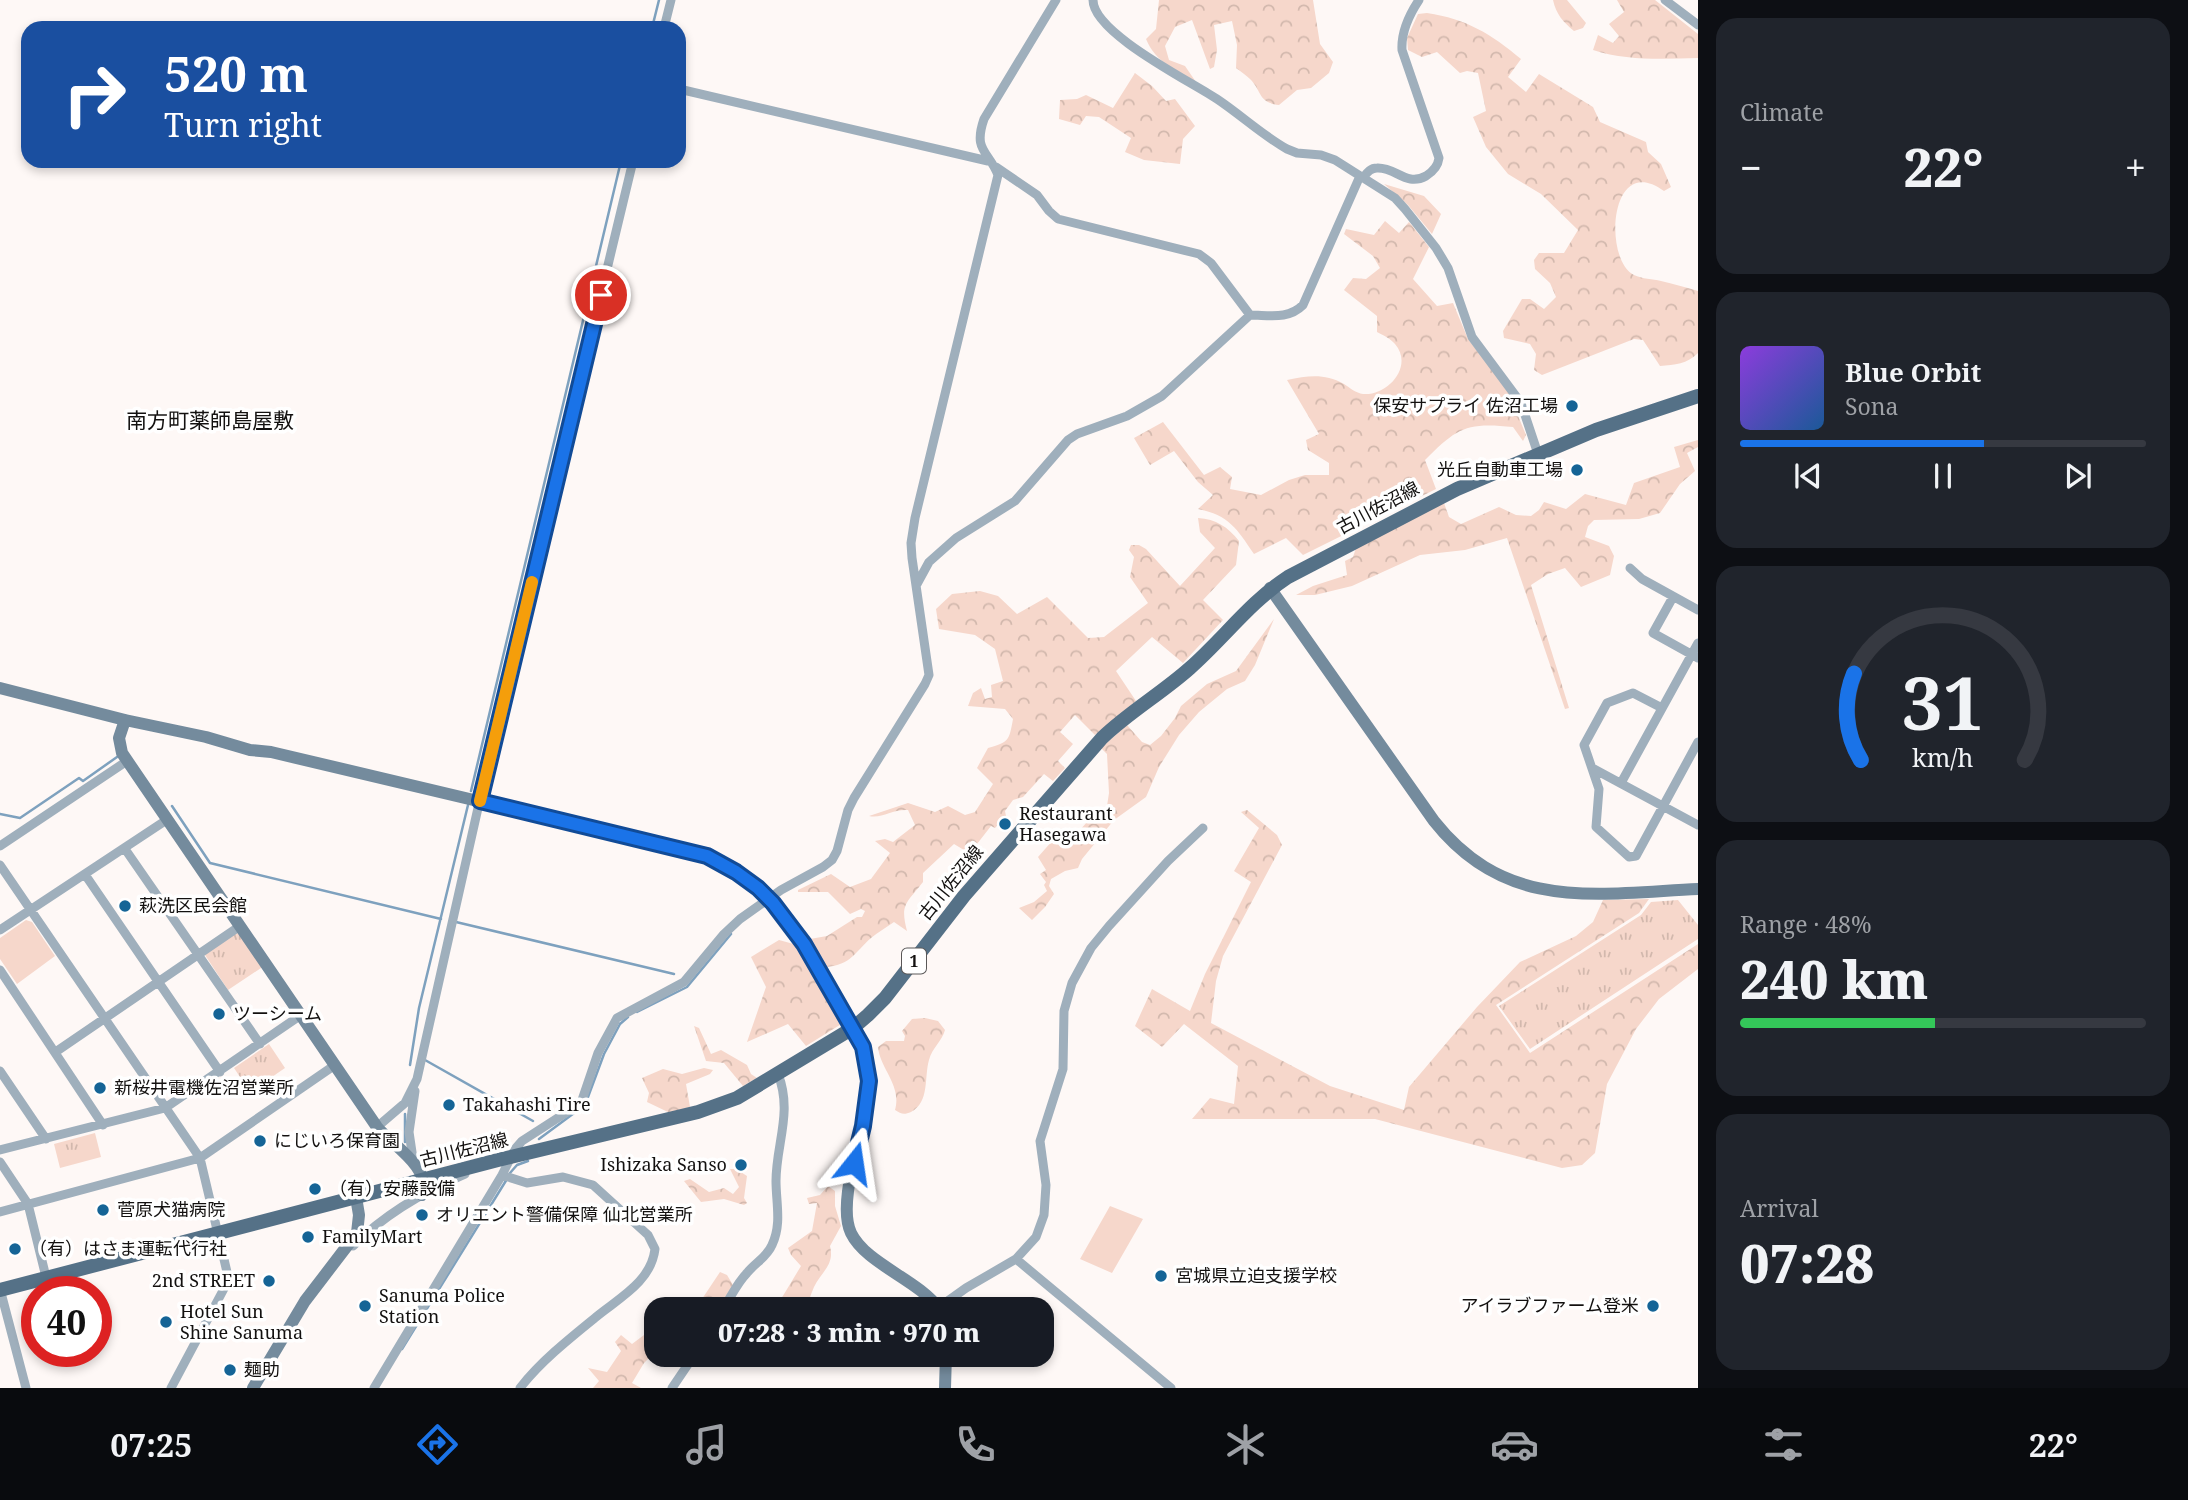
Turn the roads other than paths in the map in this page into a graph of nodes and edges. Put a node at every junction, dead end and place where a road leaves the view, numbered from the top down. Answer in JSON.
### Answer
{"nodes":[{"id":1,"x":671,"y":0,"type":"edge"},
{"id":2,"x":1056,"y":0,"type":"edge"},
{"id":3,"x":1093,"y":0,"type":"edge"},
{"id":4,"x":1419,"y":0,"type":"edge"},
{"id":5,"x":1665,"y":0,"type":"edge"},
{"id":6,"x":666,"y":21,"type":"edge"},
{"id":7,"x":1698,"y":25,"type":"edge"},
{"id":8,"x":686,"y":91,"type":"edge"},
{"id":9,"x":991,"y":164,"type":"junction"},
{"id":10,"x":631,"y":168,"type":"edge"},
{"id":11,"x":1362,"y":177,"type":"junction"},
{"id":12,"x":1250,"y":315,"type":"junction"},
{"id":13,"x":1698,"y":396,"type":"edge"},
{"id":14,"x":1538,"y":454,"type":"junction"},
{"id":15,"x":1630,"y":568,"type":"dead end"},
{"id":16,"x":917,"y":584,"type":"junction"},
{"id":17,"x":1270,"y":588,"type":"junction"},
{"id":18,"x":1673,"y":597,"type":"junction"},
{"id":19,"x":1698,"y":610,"type":"edge"},
{"id":20,"x":1698,"y":643,"type":"edge"},
{"id":21,"x":1695,"y":656,"type":"edge"},
{"id":22,"x":0,"y":688,"type":"edge"},
{"id":23,"x":1662,"y":708,"type":"junction"},
{"id":24,"x":125,"y":720,"type":"junction"},
{"id":25,"x":1698,"y":742,"type":"edge"},
{"id":26,"x":127,"y":761,"type":"junction"},
{"id":27,"x":1594,"y":769,"type":"junction"},
{"id":28,"x":1620,"y":783,"type":"junction"},
{"id":29,"x":480,"y":801,"type":"junction"},
{"id":30,"x":1663,"y":806,"type":"junction"},
{"id":31,"x":168,"y":819,"type":"junction"},
{"id":32,"x":1698,"y":825,"type":"edge"},
{"id":33,"x":1203,"y":828,"type":"dead end"},
{"id":34,"x":0,"y":846,"type":"edge"},
{"id":35,"x":125,"y":849,"type":"junction"},
{"id":36,"x":0,"y":865,"type":"edge"},
{"id":37,"x":86,"y":876,"type":"junction"},
{"id":38,"x":1698,"y":889,"type":"edge"},
{"id":39,"x":769,"y":898,"type":"junction"},
{"id":40,"x":32,"y":909,"type":"junction"},
{"id":41,"x":240,"y":926,"type":"junction"},
{"id":42,"x":0,"y":930,"type":"edge"},
{"id":43,"x":197,"y":955,"type":"junction"},
{"id":44,"x":0,"y":970,"type":"edge"},
{"id":45,"x":158,"y":982,"type":"junction"},
{"id":46,"x":301,"y":1015,"type":"junction"},
{"id":47,"x":104,"y":1018,"type":"junction"},
{"id":48,"x":853,"y":1028,"type":"junction"},
{"id":49,"x":260,"y":1044,"type":"junction"},
{"id":50,"x":57,"y":1051,"type":"junction"},
{"id":51,"x":335,"y":1065,"type":"junction"},
{"id":52,"x":0,"y":1070,"type":"edge"},
{"id":53,"x":220,"y":1072,"type":"junction"},
{"id":54,"x":778,"y":1074,"type":"junction"},
{"id":55,"x":417,"y":1079,"type":"junction"},
{"id":56,"x":166,"y":1108,"type":"junction"},
{"id":57,"x":103,"y":1125,"type":"junction"},
{"id":58,"x":377,"y":1127,"type":"junction"},
{"id":59,"x":46,"y":1139,"type":"junction"},
{"id":60,"x":0,"y":1150,"type":"edge"},
{"id":61,"x":200,"y":1158,"type":"junction"},
{"id":62,"x":413,"y":1159,"type":"junction"},
{"id":63,"x":504,"y":1159,"type":"junction"},
{"id":64,"x":0,"y":1162,"type":"edge"},
{"id":65,"x":506,"y":1177,"type":"junction"},
{"id":66,"x":422,"y":1188,"type":"junction"},
{"id":67,"x":356,"y":1197,"type":"junction"},
{"id":68,"x":28,"y":1204,"type":"junction"},
{"id":69,"x":0,"y":1212,"type":"edge"},
{"id":70,"x":218,"y":1232,"type":"junction"},
{"id":71,"x":1016,"y":1259,"type":"junction"},
{"id":72,"x":331,"y":1268,"type":"junction"},
{"id":73,"x":46,"y":1276,"type":"edge"},
{"id":74,"x":50,"y":1276,"type":"edge"},
{"id":75,"x":21,"y":1284,"type":"edge"},
{"id":76,"x":0,"y":1289,"type":"edge"},
{"id":77,"x":731,"y":1297,"type":"edge"},
{"id":78,"x":930,"y":1297,"type":"edge"},
{"id":79,"x":954,"y":1297,"type":"edge"},
{"id":80,"x":686,"y":1367,"type":"edge"},
{"id":81,"x":946,"y":1367,"type":"edge"},
{"id":82,"x":26,"y":1388,"type":"edge"},
{"id":83,"x":171,"y":1388,"type":"edge"},
{"id":84,"x":253,"y":1388,"type":"edge"},
{"id":85,"x":374,"y":1388,"type":"edge"},
{"id":86,"x":520,"y":1388,"type":"edge"},
{"id":87,"x":672,"y":1388,"type":"edge"},
{"id":88,"x":945,"y":1388,"type":"edge"},
{"id":89,"x":1171,"y":1388,"type":"edge"}],
"edges":[{"from":1,"to":6,"type":"street"},
{"from":2,"to":9,"type":"street"},
{"from":3,"to":11,"type":"street"},
{"from":4,"to":11,"type":"street"},
{"from":5,"to":7,"type":"street"},
{"from":8,"to":9,"type":"street"},
{"from":9,"to":12,"type":"street"},
{"from":9,"to":16,"type":"street"},
{"from":10,"to":29,"type":"street"},
{"from":11,"to":12,"type":"street"},
{"from":11,"to":14,"type":"street"},
{"from":12,"to":16,"type":"street"},
{"from":13,"to":14,"type":"main road","name":"古川佐沼線","number":"1"},
{"from":14,"to":17,"type":"main road","name":"古川佐沼線","number":"1"},
{"from":15,"to":18,"type":"street"},
{"from":16,"to":39,"type":"street"},
{"from":17,"to":38,"type":"street"},
{"from":17,"to":48,"type":"main road","name":"古川佐沼線","number":"1"},
{"from":18,"to":19,"type":"street"},
{"from":18,"to":21,"type":"street"},
{"from":20,"to":21,"type":"street"},
{"from":21,"to":23,"type":"street"},
{"from":22,"to":24,"type":"street"},
{"from":23,"to":27,"type":"street"},
{"from":23,"to":28,"type":"street"},
{"from":24,"to":26,"type":"street"},
{"from":24,"to":29,"type":"street"},
{"from":25,"to":30,"type":"street"},
{"from":26,"to":31,"type":"street"},
{"from":26,"to":34,"type":"street"},
{"from":27,"to":28,"type":"street"},
{"from":27,"to":30,"type":"street"},
{"from":28,"to":30,"type":"street"},
{"from":29,"to":39,"type":"street"},
{"from":29,"to":55,"type":"street"},
{"from":30,"to":32,"type":"street"},
{"from":31,"to":35,"type":"street"},
{"from":31,"to":41,"type":"street"},
{"from":33,"to":71,"type":"street"},
{"from":35,"to":37,"type":"street"},
{"from":35,"to":43,"type":"street"},
{"from":36,"to":40,"type":"street"},
{"from":37,"to":40,"type":"street"},
{"from":37,"to":45,"type":"street"},
{"from":39,"to":48,"type":"street"},
{"from":39,"to":63,"type":"street"},
{"from":40,"to":42,"type":"street"},
{"from":40,"to":47,"type":"street"},
{"from":41,"to":43,"type":"street"},
{"from":41,"to":46,"type":"street"},
{"from":43,"to":45,"type":"street"},
{"from":43,"to":49,"type":"street"},
{"from":44,"to":50,"type":"street"},
{"from":45,"to":47,"type":"street"},
{"from":45,"to":53,"type":"street"},
{"from":46,"to":49,"type":"street"},
{"from":46,"to":51,"type":"street"},
{"from":47,"to":50,"type":"street"},
{"from":47,"to":56,"type":"street"},
{"from":48,"to":54,"type":"main road","name":"古川佐沼線","number":"1"},
{"from":48,"to":78,"type":"street"},
{"from":49,"to":53,"type":"street"},
{"from":50,"to":57,"type":"street"},
{"from":51,"to":58,"type":"street"},
{"from":51,"to":61,"type":"street"},
{"from":52,"to":59,"type":"street"},
{"from":53,"to":56,"type":"street"},
{"from":54,"to":63,"type":"main road","name":"古川佐沼線","number":"1"},
{"from":54,"to":77,"type":"street"},
{"from":55,"to":58,"type":"street"},
{"from":55,"to":62,"type":"street"},
{"from":56,"to":57,"type":"street"},
{"from":56,"to":61,"type":"street"},
{"from":57,"to":59,"type":"street"},
{"from":58,"to":62,"type":"street"},
{"from":59,"to":60,"type":"street"},
{"from":61,"to":68,"type":"street"},
{"from":61,"to":70,"type":"street"},
{"from":62,"to":66,"type":"street"},
{"from":63,"to":65,"type":"street"},
{"from":63,"to":66,"type":"main road","name":"古川佐沼線","number":"1"},
{"from":64,"to":68,"type":"street"},
{"from":65,"to":85,"type":"street"},
{"from":65,"to":86,"type":"street"},
{"from":66,"to":67,"type":"main road","name":"古川佐沼線","number":"1"},
{"from":66,"to":72,"type":"street"},
{"from":67,"to":70,"type":"main road","name":"古川佐沼線","number":"1"},
{"from":67,"to":72,"type":"street"},
{"from":68,"to":69,"type":"street"},
{"from":68,"to":73,"type":"street"},
{"from":70,"to":74,"type":"main road","name":"古川佐沼線","number":"1"},
{"from":70,"to":83,"type":"street"},
{"from":71,"to":79,"type":"street"},
{"from":71,"to":89,"type":"street"},
{"from":72,"to":84,"type":"street"},
{"from":75,"to":76,"type":"main road","name":"古川佐沼線","number":"1"},
{"from":76,"to":82,"type":"street"},
{"from":80,"to":87,"type":"street"},
{"from":81,"to":88,"type":"street"}]}
